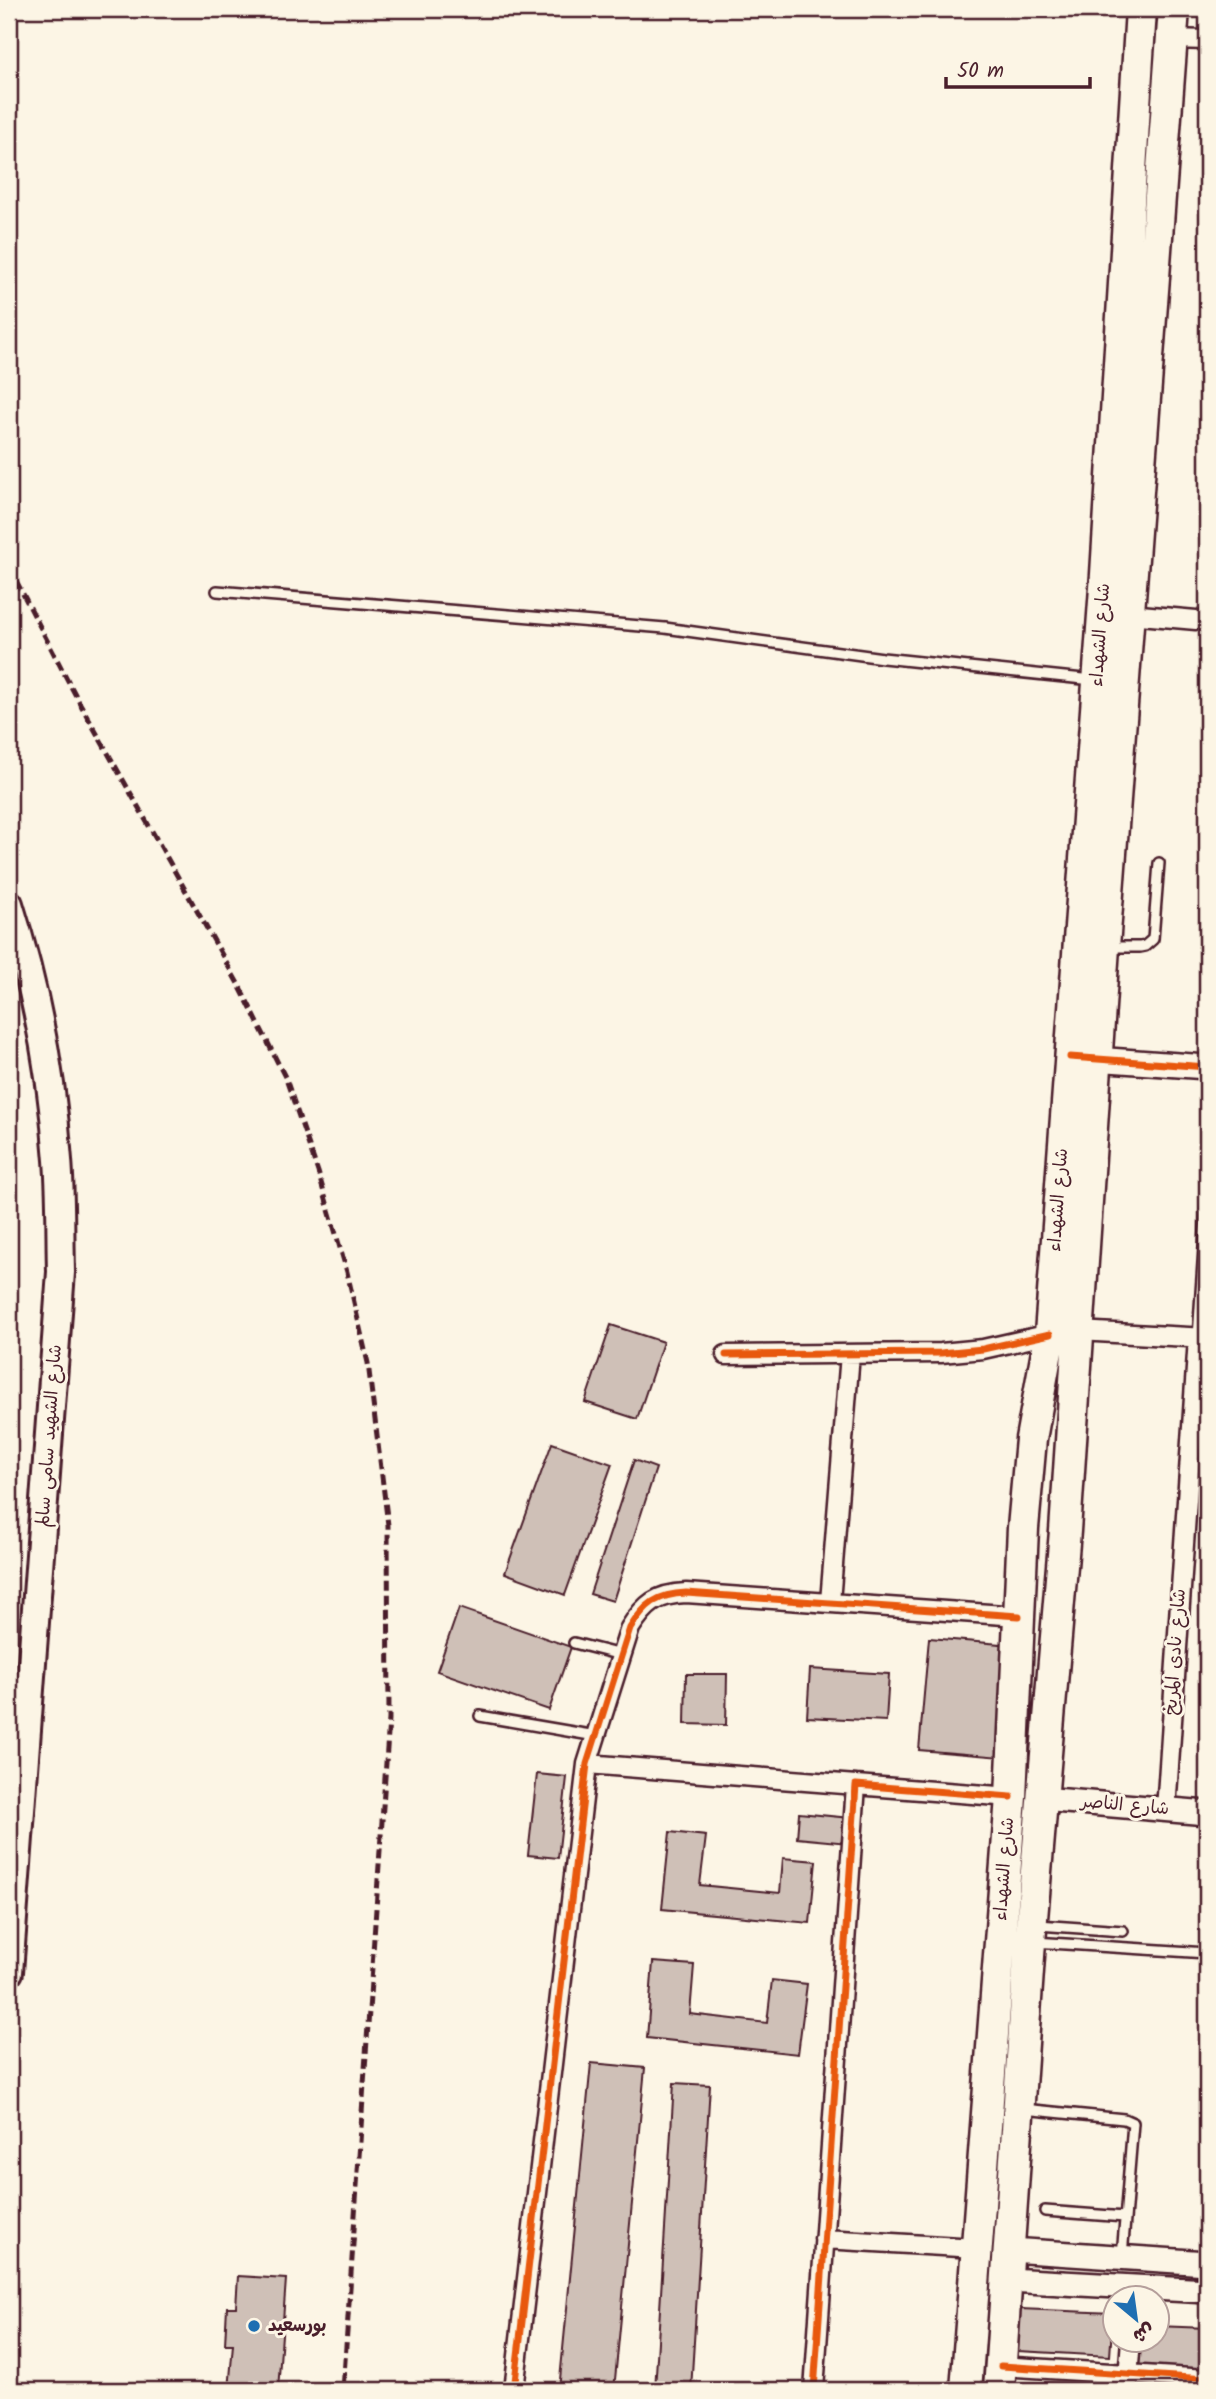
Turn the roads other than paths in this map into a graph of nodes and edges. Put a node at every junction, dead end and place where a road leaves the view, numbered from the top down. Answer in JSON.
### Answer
{"nodes":[{"id":1,"x":1141,"y":9,"type":"edge"},
{"id":2,"x":1174,"y":9,"type":"edge"},
{"id":3,"x":1172,"y":39,"type":"junction"},
{"id":4,"x":1207,"y":40,"type":"edge"},
{"id":5,"x":217,"y":590,"type":"dead end"},
{"id":6,"x":1129,"y":614,"type":"junction"},
{"id":7,"x":1196,"y":620,"type":"dead end"},
{"id":8,"x":1098,"y":681,"type":"junction"},
{"id":9,"x":1159,"y":863,"type":"dead end"},
{"id":10,"x":9,"y":904,"type":"edge"},
{"id":11,"x":1104,"y":947,"type":"junction"},
{"id":12,"x":1083,"y":1058,"type":"junction"},
{"id":13,"x":1207,"y":1067,"type":"edge"},
{"id":14,"x":1207,"y":1202,"type":"edge"},
{"id":15,"x":1064,"y":1333,"type":"junction"},
{"id":16,"x":1203,"y":1338,"type":"edge"},
{"id":17,"x":850,"y":1354,"type":"junction"},
{"id":18,"x":726,"y":1355,"type":"dead end"},
{"id":19,"x":1031,"y":1439,"type":"junction"},
{"id":20,"x":1070,"y":1445,"type":"junction"},
{"id":21,"x":1023,"y":1528,"type":"junction"},
{"id":22,"x":1065,"y":1531,"type":"junction"},
{"id":23,"x":830,"y":1602,"type":"junction"},
{"id":24,"x":1019,"y":1616,"type":"junction"},
{"id":25,"x":574,"y":1643,"type":"dead end"},
{"id":26,"x":621,"y":1655,"type":"junction"},
{"id":27,"x":480,"y":1716,"type":"dead end"},
{"id":28,"x":596,"y":1735,"type":"junction"},
{"id":29,"x":587,"y":1764,"type":"junction"},
{"id":30,"x":856,"y":1785,"type":"junction"},
{"id":31,"x":1011,"y":1797,"type":"junction"},
{"id":32,"x":1042,"y":1799,"type":"junction"},
{"id":33,"x":1166,"y":1810,"type":"junction"},
{"id":34,"x":1207,"y":1813,"type":"edge"},
{"id":35,"x":1123,"y":1931,"type":"dead end"},
{"id":36,"x":1030,"y":1944,"type":"junction"},
{"id":37,"x":1207,"y":1953,"type":"edge"},
{"id":38,"x":998,"y":1968,"type":"junction"},
{"id":39,"x":9,"y":1972,"type":"edge"},
{"id":40,"x":1023,"y":2057,"type":"junction"},
{"id":41,"x":990,"y":2062,"type":"junction"},
{"id":42,"x":1019,"y":2109,"type":"junction"},
{"id":43,"x":1045,"y":2211,"type":"dead end"},
{"id":44,"x":1125,"y":2217,"type":"junction"},
{"id":45,"x":824,"y":2239,"type":"junction"},
{"id":46,"x":976,"y":2248,"type":"junction"},
{"id":47,"x":1010,"y":2250,"type":"junction"},
{"id":48,"x":1122,"y":2258,"type":"junction"},
{"id":49,"x":1207,"y":2263,"type":"edge"},
{"id":50,"x":1008,"y":2280,"type":"junction"},
{"id":51,"x":1100,"y":2289,"type":"edge"},
{"id":52,"x":1207,"y":2291,"type":"edge"},
{"id":53,"x":1170,"y":2292,"type":"edge"},
{"id":54,"x":1130,"y":2354,"type":"edge"},
{"id":55,"x":1000,"y":2378,"type":"edge"},
{"id":56,"x":1207,"y":2379,"type":"edge"},
{"id":57,"x":1128,"y":2382,"type":"edge"},
{"id":58,"x":514,"y":2390,"type":"edge"},
{"id":59,"x":814,"y":2390,"type":"edge"},
{"id":60,"x":965,"y":2390,"type":"edge"}],
"edges":[{"from":1,"to":8,"type":"highway","name":"شارع الشهداء"},
{"from":2,"to":3,"type":"highway","name":"شارع الشهداء"},
{"from":3,"to":4,"type":"street"},
{"from":3,"to":6,"type":"highway","name":"شارع الشهداء"},
{"from":5,"to":8,"type":"lane"},
{"from":6,"to":7,"type":"street"},
{"from":6,"to":11,"type":"highway","name":"شارع الشهداء"},
{"from":8,"to":12,"type":"highway","name":"شارع الشهداء"},
{"from":9,"to":11,"type":"lane"},
{"from":10,"to":39,"type":"main road","name":"شارع الشهيد سامى سالم"},
{"from":11,"to":12,"type":"highway","name":"شارع الشهداء"},
{"from":12,"to":13,"type":"street"},
{"from":12,"to":15,"type":"highway","name":"شارع الشهداء"},
{"from":14,"to":16,"type":"lane","name":"شارع نادى المريخ"},
{"from":15,"to":16,"type":"street"},
{"from":15,"to":17,"type":"street"},
{"from":15,"to":19,"type":"highway","name":"شارع الشهداء"},
{"from":15,"to":20,"type":"highway","name":"شارع الشهداء"},
{"from":16,"to":33,"type":"street","name":"شارع نادى المريخ"},
{"from":17,"to":18,"type":"street"},
{"from":17,"to":23,"type":"street"},
{"from":19,"to":20,"type":"highway"},
{"from":19,"to":21,"type":"highway","name":"شارع الشهداء"},
{"from":20,"to":22,"type":"highway","name":"شارع الشهداء"},
{"from":21,"to":22,"type":"highway"},
{"from":21,"to":24,"type":"highway","name":"شارع الشهداء"},
{"from":22,"to":32,"type":"highway","name":"شارع الشهداء"},
{"from":23,"to":24,"type":"street"},
{"from":23,"to":26,"type":"street"},
{"from":24,"to":31,"type":"highway","name":"شارع الشهداء"},
{"from":25,"to":26,"type":"lane"},
{"from":26,"to":28,"type":"street"},
{"from":27,"to":28,"type":"lane"},
{"from":28,"to":29,"type":"street"},
{"from":29,"to":30,"type":"street"},
{"from":29,"to":58,"type":"street"},
{"from":30,"to":31,"type":"street"},
{"from":30,"to":45,"type":"street"},
{"from":31,"to":38,"type":"highway","name":"شارع الشهداء"},
{"from":32,"to":33,"type":"street","name":"شارع الناصر"},
{"from":32,"to":36,"type":"highway","name":"شارع الشهداء"},
{"from":33,"to":34,"type":"street","name":"شارع الناصر"},
{"from":35,"to":36,"type":"lane"},
{"from":36,"to":37,"type":"lane"},
{"from":36,"to":38,"type":"highway"},
{"from":36,"to":40,"type":"highway","name":"شارع الشهداء"},
{"from":38,"to":41,"type":"highway","name":"شارع الشهداء"},
{"from":40,"to":41,"type":"highway"},
{"from":40,"to":42,"type":"highway","name":"شارع الشهداء"},
{"from":41,"to":46,"type":"highway","name":"شارع الشهداء"},
{"from":42,"to":44,"type":"lane"},
{"from":42,"to":47,"type":"highway","name":"شارع الشهداء"},
{"from":43,"to":44,"type":"lane"},
{"from":44,"to":48,"type":"lane"},
{"from":45,"to":46,"type":"street"},
{"from":45,"to":59,"type":"street"},
{"from":46,"to":60,"type":"highway","name":"شارع الشهداء"},
{"from":47,"to":48,"type":"street"},
{"from":47,"to":50,"type":"highway","name":"شارع الشهداء"},
{"from":48,"to":49,"type":"street"},
{"from":50,"to":51,"type":"street"},
{"from":50,"to":55,"type":"highway","name":"شارع الشهداء"},
{"from":52,"to":53,"type":"street"},
{"from":54,"to":57,"type":"street"},
{"from":55,"to":57,"type":"street"},
{"from":56,"to":57,"type":"street"}]}
